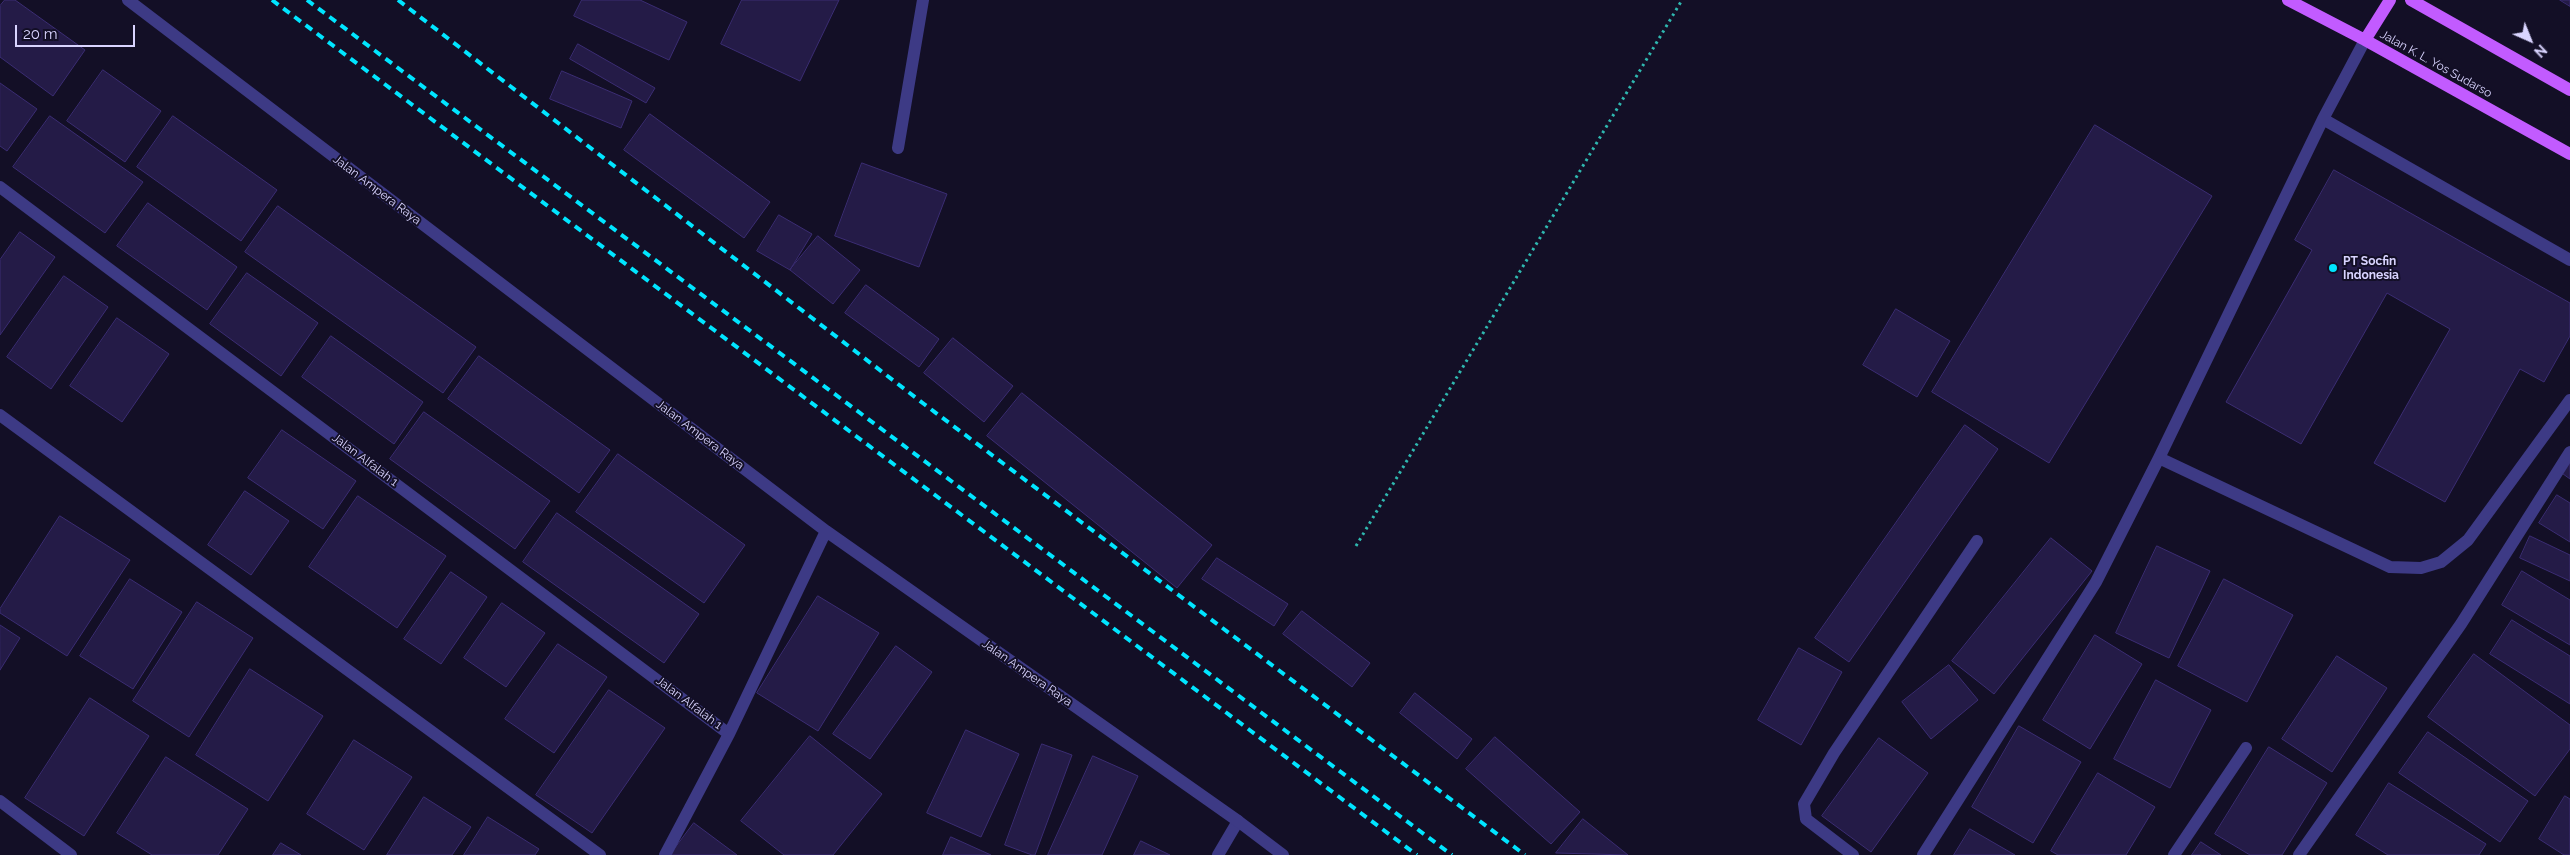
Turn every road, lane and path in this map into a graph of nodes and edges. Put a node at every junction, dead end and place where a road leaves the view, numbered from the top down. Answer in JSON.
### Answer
{"nodes":[{"id":1,"x":128,"y":0,"type":"edge"},
{"id":2,"x":923,"y":0,"type":"edge"},
{"id":3,"x":1682,"y":0,"type":"edge"},
{"id":4,"x":2288,"y":0,"type":"edge"},
{"id":5,"x":2390,"y":0,"type":"edge"},
{"id":6,"x":2411,"y":0,"type":"edge"},
{"id":7,"x":2365,"y":40,"type":"junction"},
{"id":8,"x":2570,"y":90,"type":"edge"},
{"id":9,"x":2323,"y":119,"type":"junction"},
{"id":10,"x":898,"y":148,"type":"dead end"},
{"id":11,"x":2570,"y":154,"type":"edge"},
{"id":12,"x":0,"y":187,"type":"edge"},
{"id":13,"x":2570,"y":260,"type":"edge"},
{"id":14,"x":2570,"y":400,"type":"edge"},
{"id":15,"x":0,"y":415,"type":"edge"},
{"id":16,"x":2570,"y":452,"type":"edge"},
{"id":17,"x":2160,"y":458,"type":"junction"},
{"id":18,"x":826,"y":532,"type":"junction"},
{"id":19,"x":1977,"y":541,"type":"dead end"},
{"id":20,"x":1356,"y":546,"type":"dead end"},
{"id":21,"x":729,"y":734,"type":"junction"},
{"id":22,"x":2246,"y":748,"type":"dead end"},
{"id":23,"x":0,"y":801,"type":"edge"},
{"id":24,"x":1238,"y":821,"type":"junction"},
{"id":25,"x":71,"y":855,"type":"edge"},
{"id":26,"x":600,"y":855,"type":"edge"},
{"id":27,"x":665,"y":855,"type":"edge"},
{"id":28,"x":1218,"y":855,"type":"edge"},
{"id":29,"x":1283,"y":855,"type":"edge"},
{"id":30,"x":1852,"y":855,"type":"edge"},
{"id":31,"x":1923,"y":855,"type":"edge"},
{"id":32,"x":2174,"y":855,"type":"edge"},
{"id":33,"x":2299,"y":855,"type":"edge"}],
"edges":[{"from":1,"to":18,"type":"street","name":"Jalan Ampera Raya"},
{"from":2,"to":10,"type":"street"},
{"from":3,"to":20,"type":"path"},
{"from":4,"to":7,"type":"main road","name":"Jalan K. L. Yos Sudarso"},
{"from":5,"to":7,"type":"main road"},
{"from":6,"to":8,"type":"main road"},
{"from":7,"to":9,"type":"street"},
{"from":7,"to":11,"type":"main road","name":"Jalan K. L. Yos Sudarso"},
{"from":9,"to":13,"type":"street"},
{"from":9,"to":17,"type":"street"},
{"from":12,"to":21,"type":"street","name":"Jalan Alfalah 1"},
{"from":14,"to":17,"type":"street"},
{"from":15,"to":26,"type":"street"},
{"from":16,"to":33,"type":"street"},
{"from":17,"to":31,"type":"street"},
{"from":18,"to":21,"type":"street"},
{"from":18,"to":24,"type":"street","name":"Jalan Ampera Raya"},
{"from":19,"to":30,"type":"street"},
{"from":21,"to":27,"type":"street"},
{"from":22,"to":32,"type":"street"},
{"from":23,"to":25,"type":"street"},
{"from":24,"to":28,"type":"street"},
{"from":24,"to":29,"type":"street","name":"Jalan Ampera Raya"}]}
